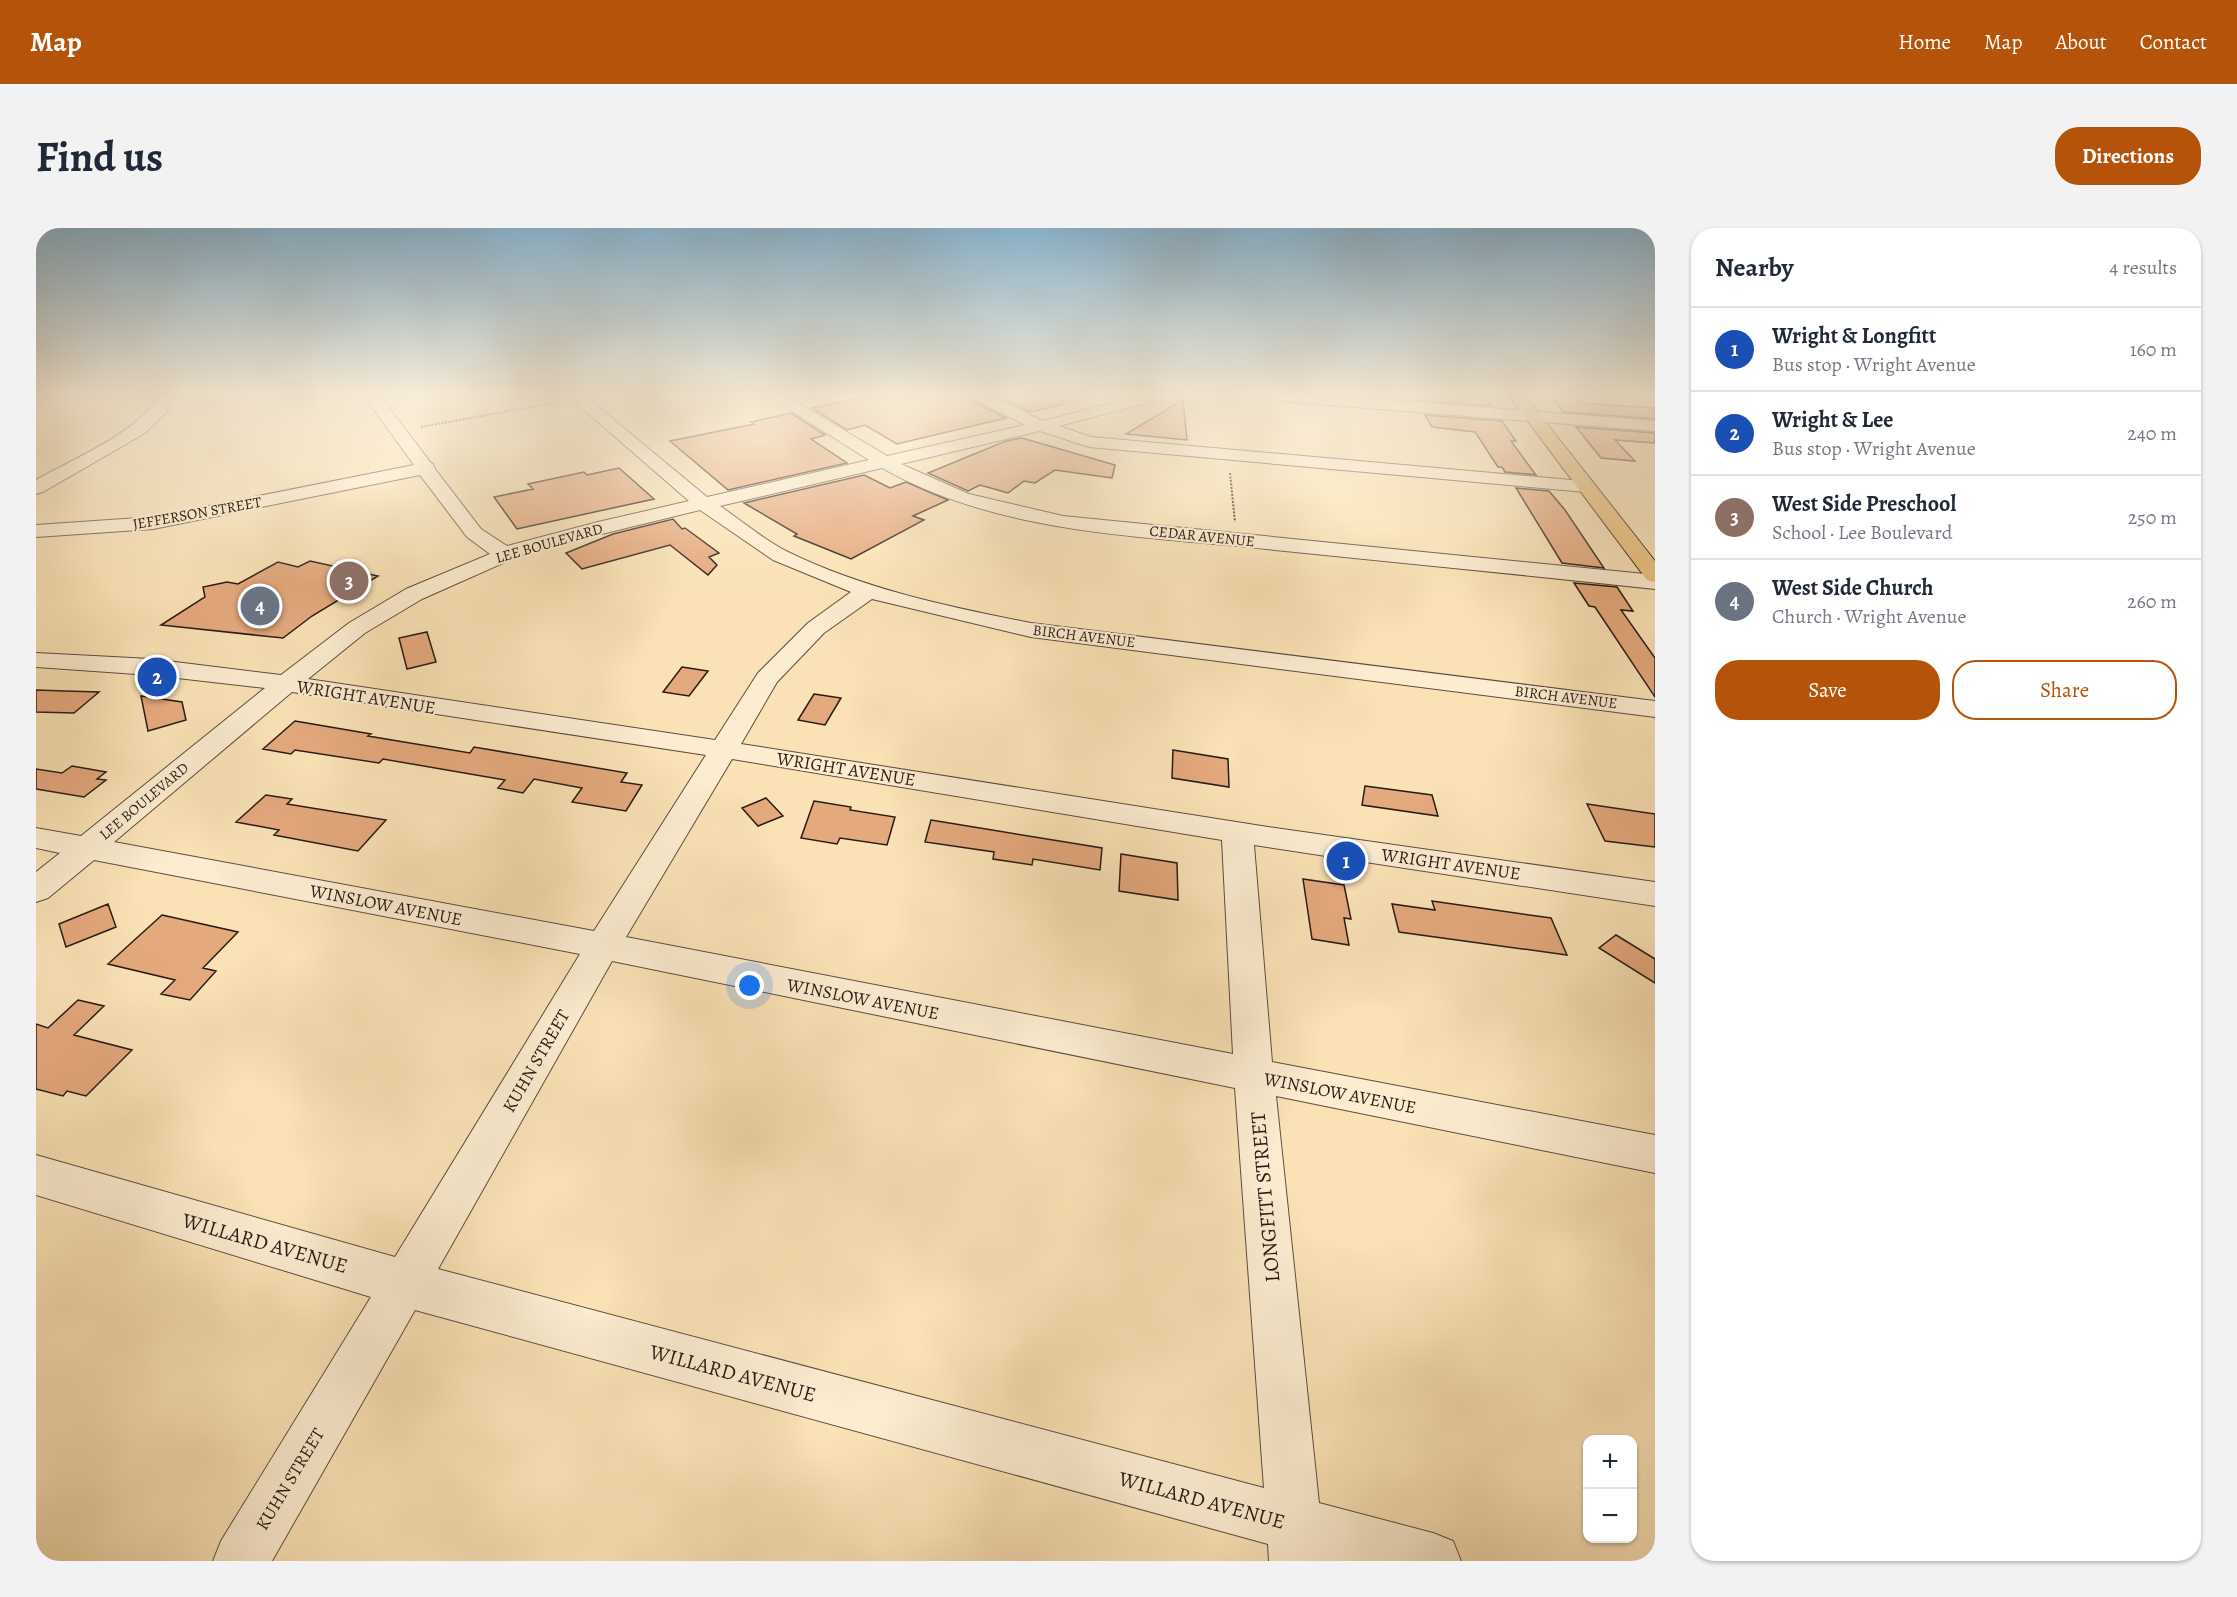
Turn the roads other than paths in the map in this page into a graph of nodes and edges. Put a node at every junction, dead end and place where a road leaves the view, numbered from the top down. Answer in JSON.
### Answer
{"nodes":[{"id":1,"x":88,"y":458,"type":"edge"},
{"id":2,"x":420,"y":458,"type":"edge"},
{"id":3,"x":647,"y":458,"type":"edge"},
{"id":4,"x":879,"y":458,"type":"edge"},
{"id":5,"x":897,"y":458,"type":"edge"},
{"id":6,"x":1272,"y":458,"type":"edge"},
{"id":7,"x":1565,"y":458,"type":"edge"},
{"id":8,"x":884,"y":461,"type":"junction"},
{"id":9,"x":427,"y":468,"type":"junction"},
{"id":10,"x":1586,"y":486,"type":"junction"},
{"id":11,"x":36,"y":488,"type":"edge"},
{"id":12,"x":704,"y":504,"type":"junction"},
{"id":13,"x":36,"y":531,"type":"edge"},
{"id":14,"x":504,"y":554,"type":"junction"},
{"id":15,"x":1655,"y":575,"type":"edge"},
{"id":16,"x":1655,"y":582,"type":"edge"},
{"id":17,"x":868,"y":591,"type":"junction"},
{"id":18,"x":36,"y":660,"type":"edge"},
{"id":19,"x":285,"y":685,"type":"junction"},
{"id":20,"x":1655,"y":709,"type":"edge"},
{"id":21,"x":722,"y":749,"type":"junction"},
{"id":22,"x":1237,"y":832,"type":"junction"},
{"id":23,"x":36,"y":838,"type":"edge"},
{"id":24,"x":88,"y":848,"type":"junction"},
{"id":25,"x":36,"y":890,"type":"edge"},
{"id":26,"x":1655,"y":894,"type":"edge"},
{"id":27,"x":603,"y":946,"type":"junction"},
{"id":28,"x":1254,"y":1076,"type":"junction"},
{"id":29,"x":1655,"y":1154,"type":"edge"},
{"id":30,"x":36,"y":1175,"type":"edge"},
{"id":31,"x":406,"y":1284,"type":"junction"},
{"id":32,"x":1296,"y":1543,"type":"edge"},
{"id":33,"x":241,"y":1561,"type":"edge"},
{"id":34,"x":1433,"y":1561,"type":"edge"}],
"edges":[{"from":1,"to":11,"type":"street"},
{"from":2,"to":9,"type":"street"},
{"from":3,"to":12,"type":"street","name":"BIRCH AVENUE"},
{"from":4,"to":8,"type":"street","name":"CEDAR AVENUE"},
{"from":5,"to":8,"type":"street","name":"LEE BOULEVARD"},
{"from":6,"to":10,"type":"street"},
{"from":7,"to":10,"type":"main road"},
{"from":8,"to":12,"type":"street","name":"LEE BOULEVARD"},
{"from":8,"to":16,"type":"street","name":"CEDAR AVENUE"},
{"from":9,"to":13,"type":"street","name":"JEFFERSON STREET"},
{"from":9,"to":14,"type":"street"},
{"from":10,"to":15,"type":"main road"},
{"from":12,"to":14,"type":"street","name":"LEE BOULEVARD"},
{"from":12,"to":17,"type":"street","name":"BIRCH AVENUE"},
{"from":14,"to":19,"type":"street","name":"LEE BOULEVARD"},
{"from":17,"to":20,"type":"street","name":"BIRCH AVENUE"},
{"from":17,"to":21,"type":"street","name":"KUHN STREET"},
{"from":18,"to":19,"type":"street","name":"WRIGHT AVENUE"},
{"from":19,"to":21,"type":"street","name":"WRIGHT AVENUE"},
{"from":19,"to":24,"type":"street","name":"LEE BOULEVARD"},
{"from":21,"to":22,"type":"street","name":"WRIGHT AVENUE"},
{"from":21,"to":27,"type":"street","name":"KUHN STREET"},
{"from":22,"to":26,"type":"street","name":"WRIGHT AVENUE"},
{"from":22,"to":28,"type":"street","name":"LONGFITT STREET"},
{"from":23,"to":24,"type":"street","name":"WINSLOW AVENUE"},
{"from":24,"to":25,"type":"street","name":"LEE BOULEVARD"},
{"from":24,"to":27,"type":"street","name":"WINSLOW AVENUE"},
{"from":27,"to":28,"type":"street","name":"WINSLOW AVENUE"},
{"from":27,"to":31,"type":"street","name":"KUHN STREET"},
{"from":28,"to":29,"type":"street","name":"WINSLOW AVENUE"},
{"from":28,"to":32,"type":"street","name":"LONGFITT STREET"},
{"from":30,"to":31,"type":"street","name":"WILLARD AVENUE"},
{"from":31,"to":32,"type":"street","name":"WILLARD AVENUE"},
{"from":31,"to":33,"type":"street","name":"KUHN STREET"},
{"from":32,"to":34,"type":"street","name":"WILLARD AVENUE"}]}
